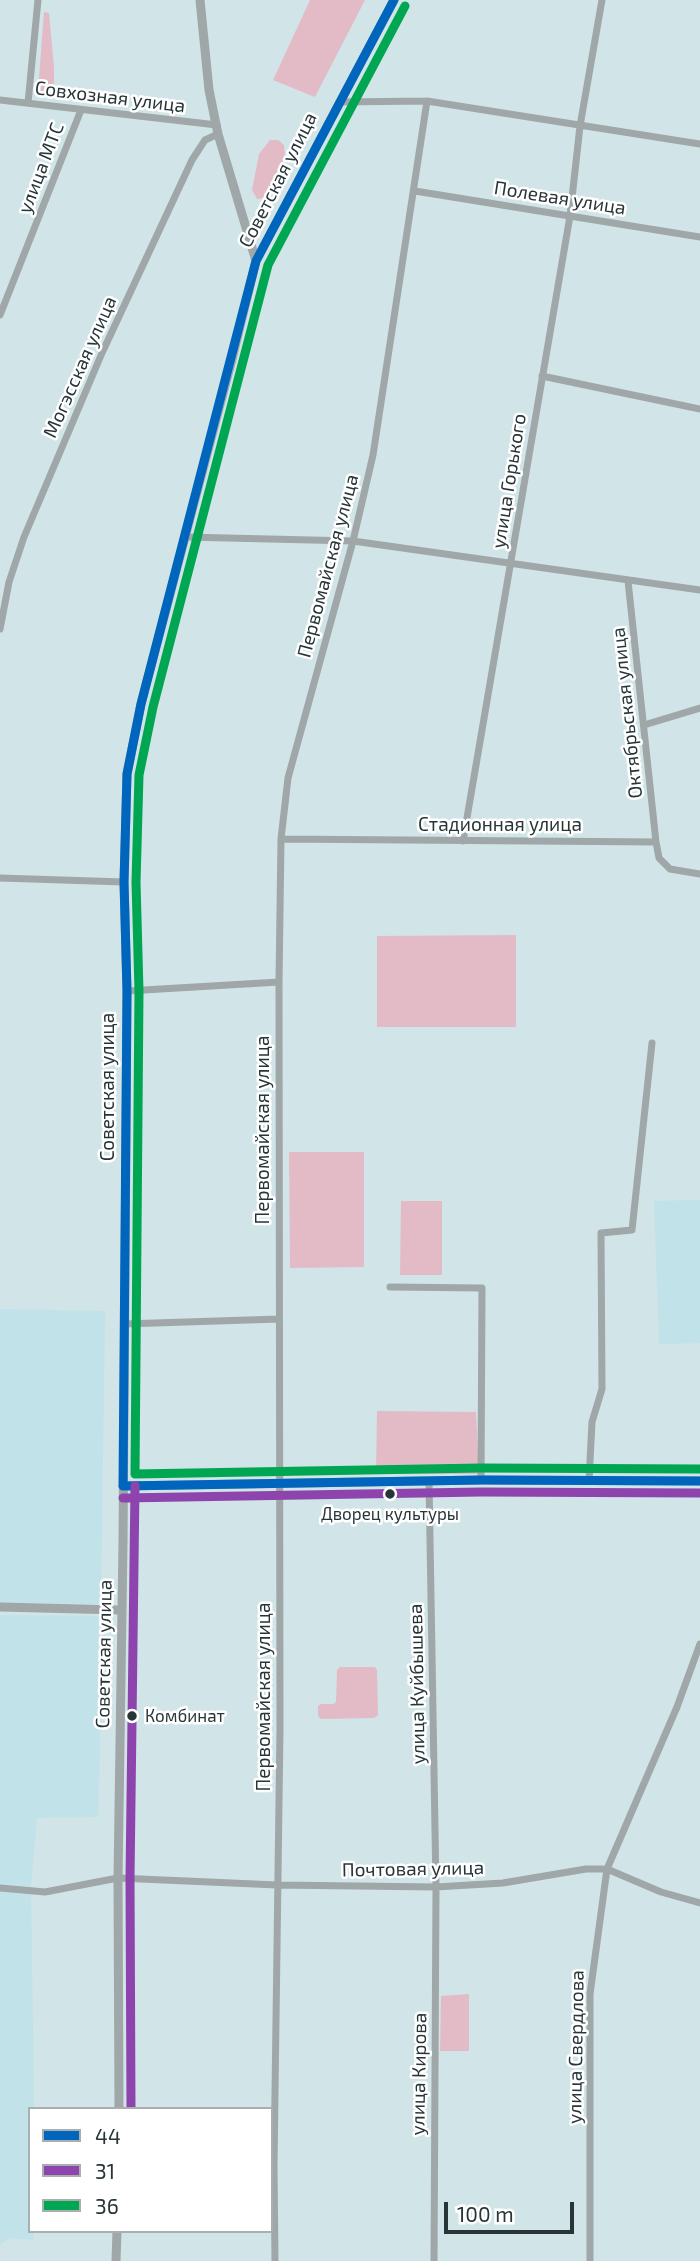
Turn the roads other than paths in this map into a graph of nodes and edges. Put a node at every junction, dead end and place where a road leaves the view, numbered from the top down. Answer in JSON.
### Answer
{"nodes":[{"id":1,"x":38,"y":0,"type":"edge"},
{"id":2,"x":200,"y":0,"type":"edge"},
{"id":3,"x":394,"y":0,"type":"edge"},
{"id":4,"x":602,"y":0,"type":"edge"},
{"id":5,"x":0,"y":100,"type":"edge"},
{"id":6,"x":339,"y":102,"type":"junction"},
{"id":7,"x":427,"y":102,"type":"junction"},
{"id":8,"x":28,"y":103,"type":"junction"},
{"id":9,"x":81,"y":110,"type":"junction"},
{"id":10,"x":580,"y":126,"type":"junction"},
{"id":11,"x":218,"y":130,"type":"junction"},
{"id":12,"x":700,"y":144,"type":"edge"},
{"id":13,"x":415,"y":191,"type":"junction"},
{"id":14,"x":570,"y":216,"type":"junction"},
{"id":15,"x":700,"y":237,"type":"edge"},
{"id":16,"x":256,"y":261,"type":"junction"},
{"id":17,"x":0,"y":315,"type":"edge"},
{"id":18,"x":542,"y":376,"type":"junction"},
{"id":19,"x":700,"y":409,"type":"edge"},
{"id":20,"x":185,"y":537,"type":"junction"},
{"id":21,"x":353,"y":541,"type":"junction"},
{"id":22,"x":511,"y":563,"type":"junction"},
{"id":23,"x":628,"y":581,"type":"junction"},
{"id":24,"x":700,"y":590,"type":"edge"},
{"id":25,"x":0,"y":629,"type":"edge"},
{"id":26,"x":700,"y":708,"type":"edge"},
{"id":27,"x":644,"y":725,"type":"junction"},
{"id":28,"x":281,"y":839,"type":"junction"},
{"id":29,"x":463,"y":841,"type":"junction"},
{"id":30,"x":656,"y":842,"type":"junction"},
{"id":31,"x":700,"y":874,"type":"edge"},
{"id":32,"x":0,"y":878,"type":"edge"},
{"id":33,"x":124,"y":882,"type":"junction"},
{"id":34,"x":279,"y":982,"type":"junction"},
{"id":35,"x":127,"y":991,"type":"junction"},
{"id":36,"x":652,"y":1043,"type":"dead end"},
{"id":37,"x":390,"y":1287,"type":"dead end"},
{"id":38,"x":279,"y":1319,"type":"junction"},
{"id":39,"x":124,"y":1324,"type":"junction"},
{"id":40,"x":481,"y":1480,"type":"junction"},
{"id":41,"x":700,"y":1480,"type":"edge"},
{"id":42,"x":429,"y":1481,"type":"junction"},
{"id":43,"x":589,"y":1481,"type":"junction"},
{"id":44,"x":279,"y":1485,"type":"junction"},
{"id":45,"x":123,"y":1486,"type":"junction"},
{"id":46,"x":0,"y":1607,"type":"edge"},
{"id":47,"x":121,"y":1611,"type":"junction"},
{"id":48,"x":700,"y":1644,"type":"edge"},
{"id":49,"x":607,"y":1869,"type":"junction"},
{"id":50,"x":118,"y":1878,"type":"junction"},
{"id":51,"x":278,"y":1885,"type":"junction"},
{"id":52,"x":436,"y":1887,"type":"junction"},
{"id":53,"x":0,"y":1888,"type":"edge"},
{"id":54,"x":700,"y":1903,"type":"edge"},
{"id":55,"x":119,"y":2107,"type":"edge"},
{"id":56,"x":117,"y":2233,"type":"edge"},
{"id":57,"x":116,"y":2261,"type":"edge"},
{"id":58,"x":275,"y":2261,"type":"edge"},
{"id":59,"x":434,"y":2261,"type":"edge"},
{"id":60,"x":590,"y":2261,"type":"edge"}],
"edges":[{"from":1,"to":8,"type":"street"},
{"from":2,"to":11,"type":"street"},
{"from":3,"to":6,"type":"street","name":"Советская улица"},
{"from":4,"to":10,"type":"street","name":"улица Горького"},
{"from":5,"to":8,"type":"street","name":"Совхозная улица"},
{"from":6,"to":7,"type":"street"},
{"from":6,"to":16,"type":"street","name":"Советская улица"},
{"from":7,"to":10,"type":"street"},
{"from":7,"to":13,"type":"street","name":"Первомайская улица"},
{"from":8,"to":9,"type":"street","name":"Совхозная улица"},
{"from":9,"to":11,"type":"street","name":"Совхозная улица"},
{"from":9,"to":17,"type":"street","name":"улица МТС"},
{"from":10,"to":12,"type":"street"},
{"from":10,"to":14,"type":"street","name":"улица Горького"},
{"from":11,"to":16,"type":"street"},
{"from":11,"to":25,"type":"street","name":"Могэсская улица"},
{"from":13,"to":14,"type":"street","name":"Полевая улица"},
{"from":13,"to":21,"type":"street","name":"Первомайская улица"},
{"from":14,"to":15,"type":"street","name":"Полевая улица"},
{"from":14,"to":18,"type":"street","name":"улица Горького"},
{"from":16,"to":20,"type":"street","name":"Советская улица"},
{"from":18,"to":19,"type":"street"},
{"from":18,"to":22,"type":"street","name":"улица Горького"},
{"from":20,"to":21,"type":"street"},
{"from":20,"to":33,"type":"street","name":"Советская улица"},
{"from":21,"to":22,"type":"street"},
{"from":21,"to":28,"type":"street","name":"Первомайская улица"},
{"from":22,"to":23,"type":"street"},
{"from":22,"to":29,"type":"street","name":"улица Горького"},
{"from":23,"to":24,"type":"street"},
{"from":23,"to":27,"type":"street","name":"Октябрьская улица"},
{"from":26,"to":27,"type":"street"},
{"from":27,"to":30,"type":"street","name":"Октябрьская улица"},
{"from":28,"to":29,"type":"street","name":"Стадионная улица"},
{"from":28,"to":34,"type":"street","name":"Первомайская улица"},
{"from":29,"to":30,"type":"street","name":"Стадионная улица"},
{"from":30,"to":31,"type":"street"},
{"from":32,"to":33,"type":"street"},
{"from":33,"to":35,"type":"street","name":"Советская улица"},
{"from":34,"to":35,"type":"street"},
{"from":34,"to":38,"type":"street","name":"Первомайская улица"},
{"from":35,"to":39,"type":"street","name":"Советская улица"},
{"from":36,"to":43,"type":"street"},
{"from":37,"to":40,"type":"street"},
{"from":38,"to":39,"type":"street"},
{"from":38,"to":44,"type":"street","name":"Первомайская улица"},
{"from":39,"to":45,"type":"street","name":"Советская улица"},
{"from":40,"to":42,"type":"street"},
{"from":40,"to":43,"type":"street"},
{"from":41,"to":43,"type":"street"},
{"from":42,"to":44,"type":"street"},
{"from":42,"to":52,"type":"street","name":"улица Куйбышева"},
{"from":44,"to":45,"type":"street"},
{"from":44,"to":51,"type":"street","name":"Первомайская улица"},
{"from":45,"to":47,"type":"street","name":"Советская улица"},
{"from":46,"to":47,"type":"street"},
{"from":47,"to":50,"type":"street","name":"Советская улица"},
{"from":48,"to":49,"type":"street","name":"улица Свердлова"},
{"from":49,"to":52,"type":"street","name":"Почтовая улица"},
{"from":49,"to":54,"type":"street","name":"Почтовая улица"},
{"from":49,"to":60,"type":"street","name":"улица Свердлова"},
{"from":50,"to":51,"type":"street","name":"Почтовая улица"},
{"from":50,"to":53,"type":"street","name":"Почтовая улица"},
{"from":50,"to":55,"type":"street","name":"Советская улица"},
{"from":51,"to":52,"type":"street","name":"Почтовая улица"},
{"from":51,"to":58,"type":"street","name":"Первомайская улица"},
{"from":52,"to":59,"type":"street","name":"улица Кирова"},
{"from":56,"to":57,"type":"street"}]}
